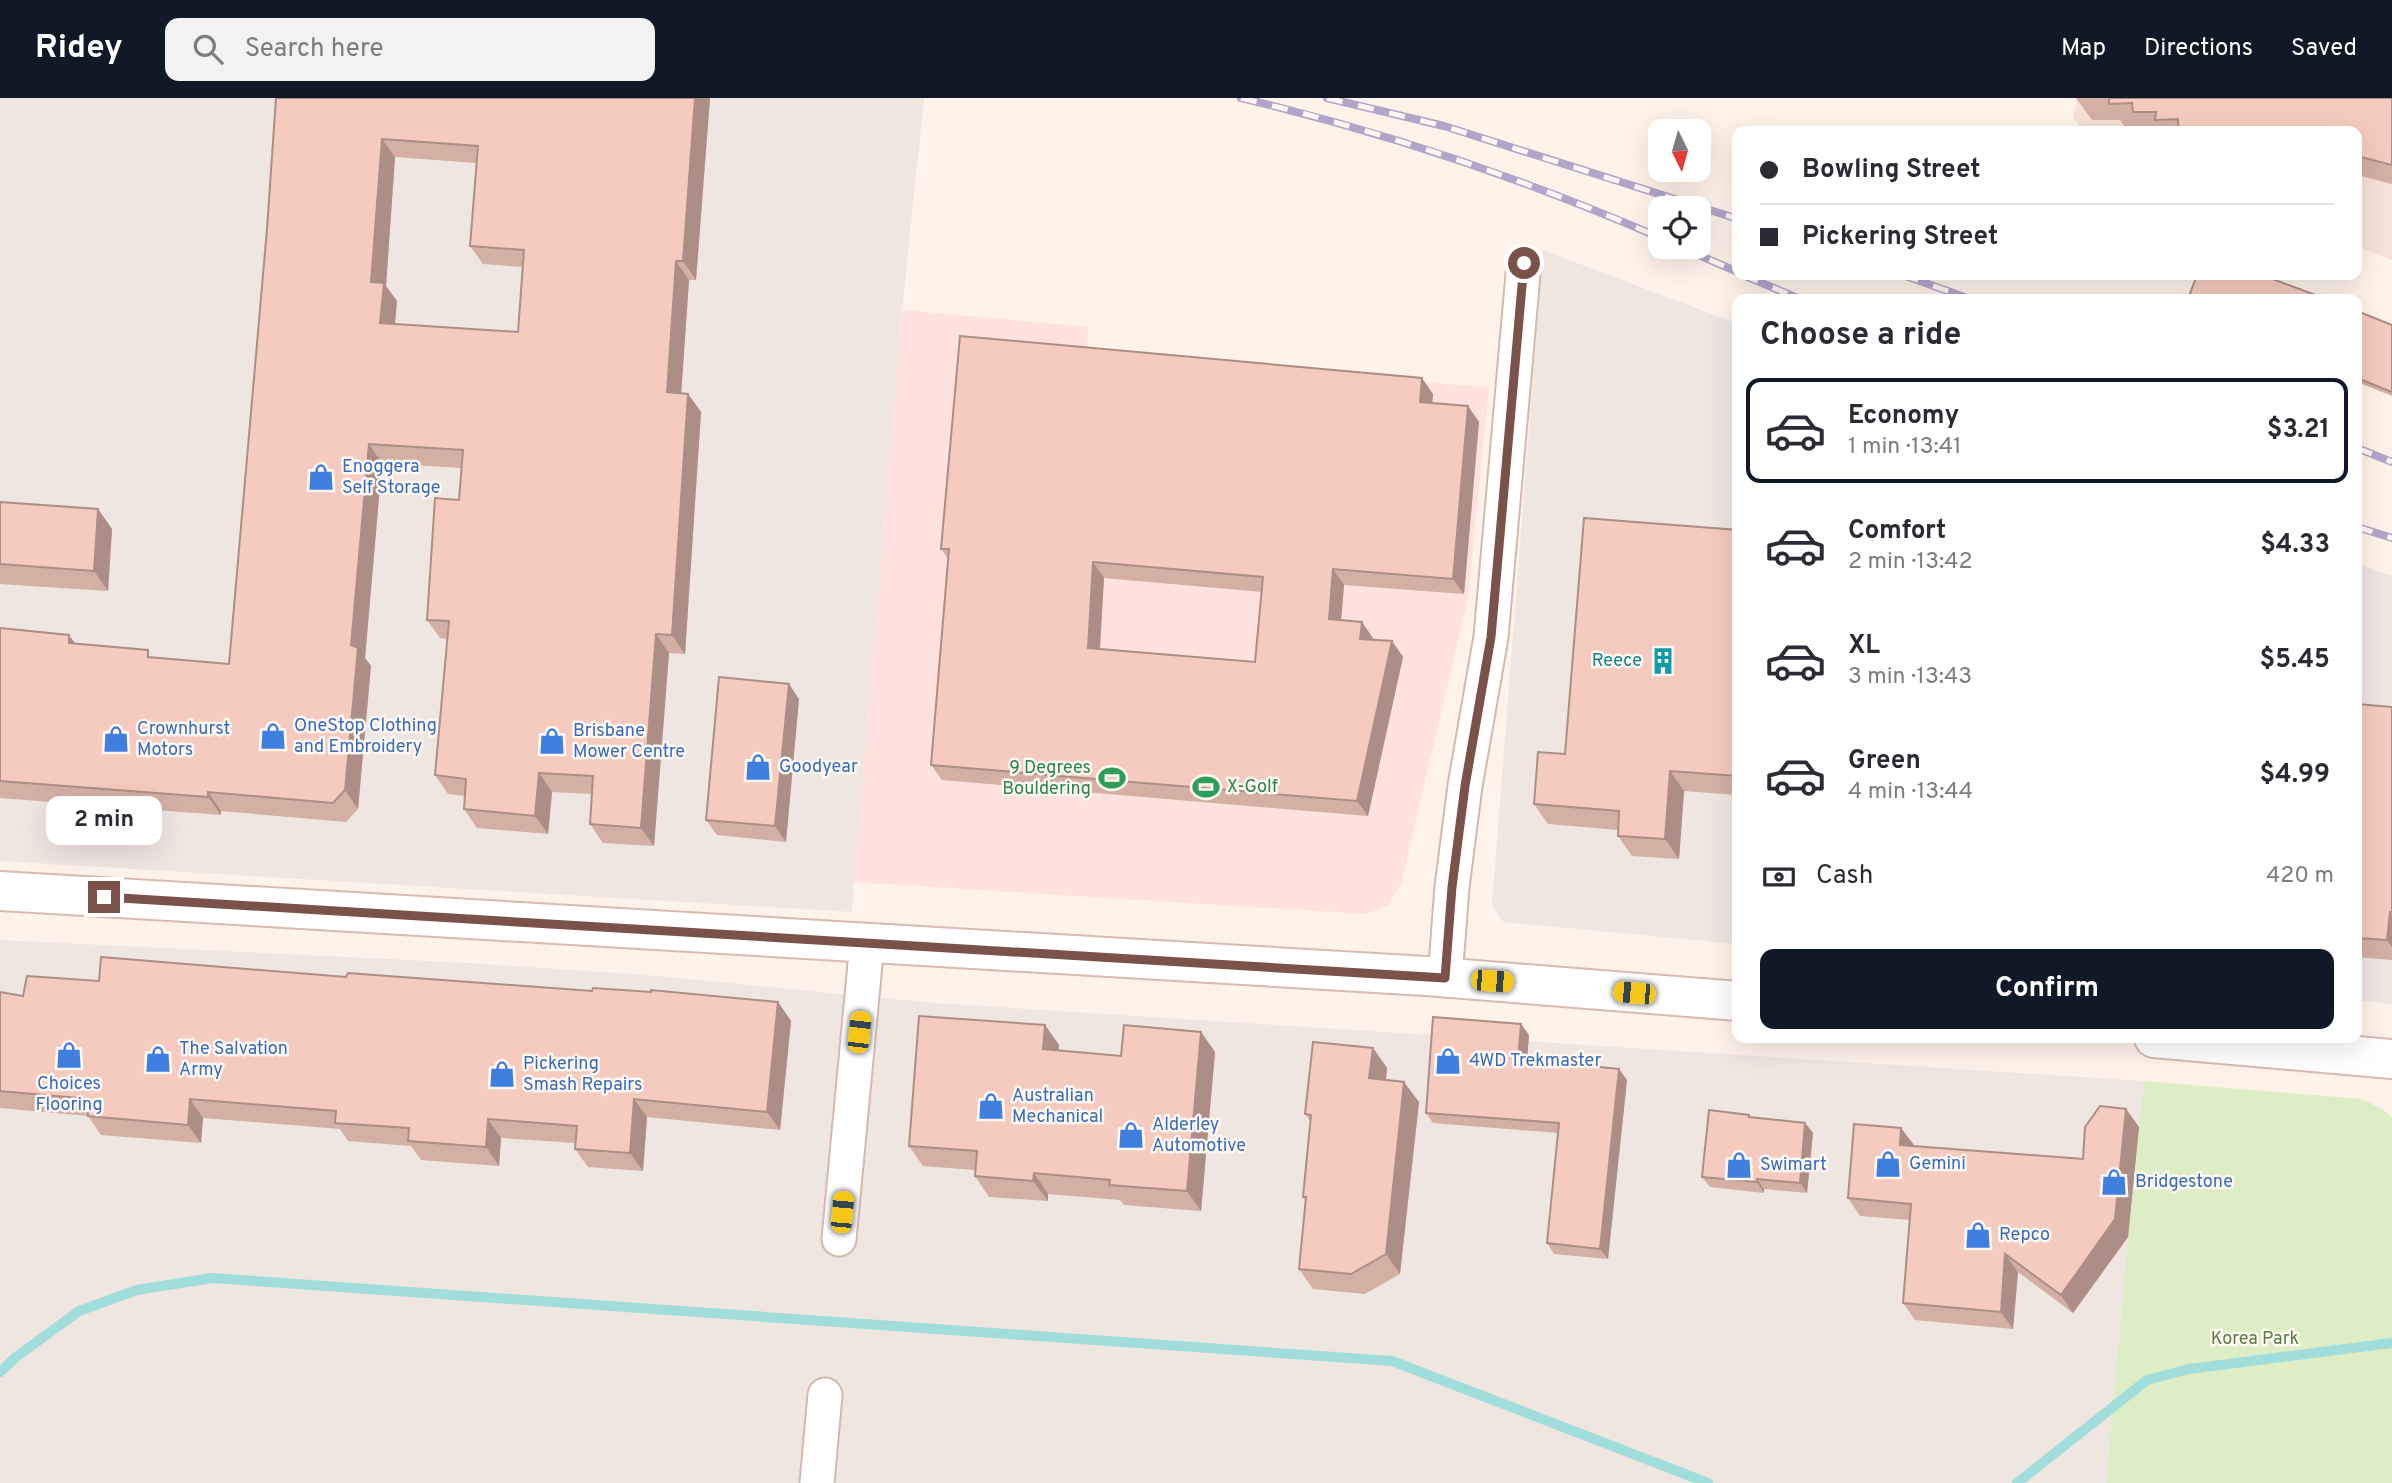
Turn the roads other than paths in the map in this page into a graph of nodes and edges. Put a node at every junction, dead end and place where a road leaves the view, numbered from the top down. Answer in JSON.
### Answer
{"nodes":[{"id":1,"x":1524,"y":263,"type":"dead end"},
{"id":2,"x":0,"y":891,"type":"edge"},
{"id":3,"x":867,"y":943,"type":"junction"},
{"id":4,"x":1445,"y":978,"type":"junction"},
{"id":5,"x":1732,"y":1001,"type":"edge"},
{"id":6,"x":2211,"y":1043,"type":"edge"},
{"id":7,"x":2392,"y":1059,"type":"edge"},
{"id":8,"x":839,"y":1239,"type":"dead end"},
{"id":9,"x":825,"y":1395,"type":"dead end"},
{"id":10,"x":817,"y":1483,"type":"edge"}],
"edges":[{"from":1,"to":4,"type":"street"},
{"from":2,"to":3,"type":"main road"},
{"from":3,"to":4,"type":"main road"},
{"from":3,"to":8,"type":"street"},
{"from":4,"to":5,"type":"main road"},
{"from":6,"to":7,"type":"main road"},
{"from":9,"to":10,"type":"street"}]}
